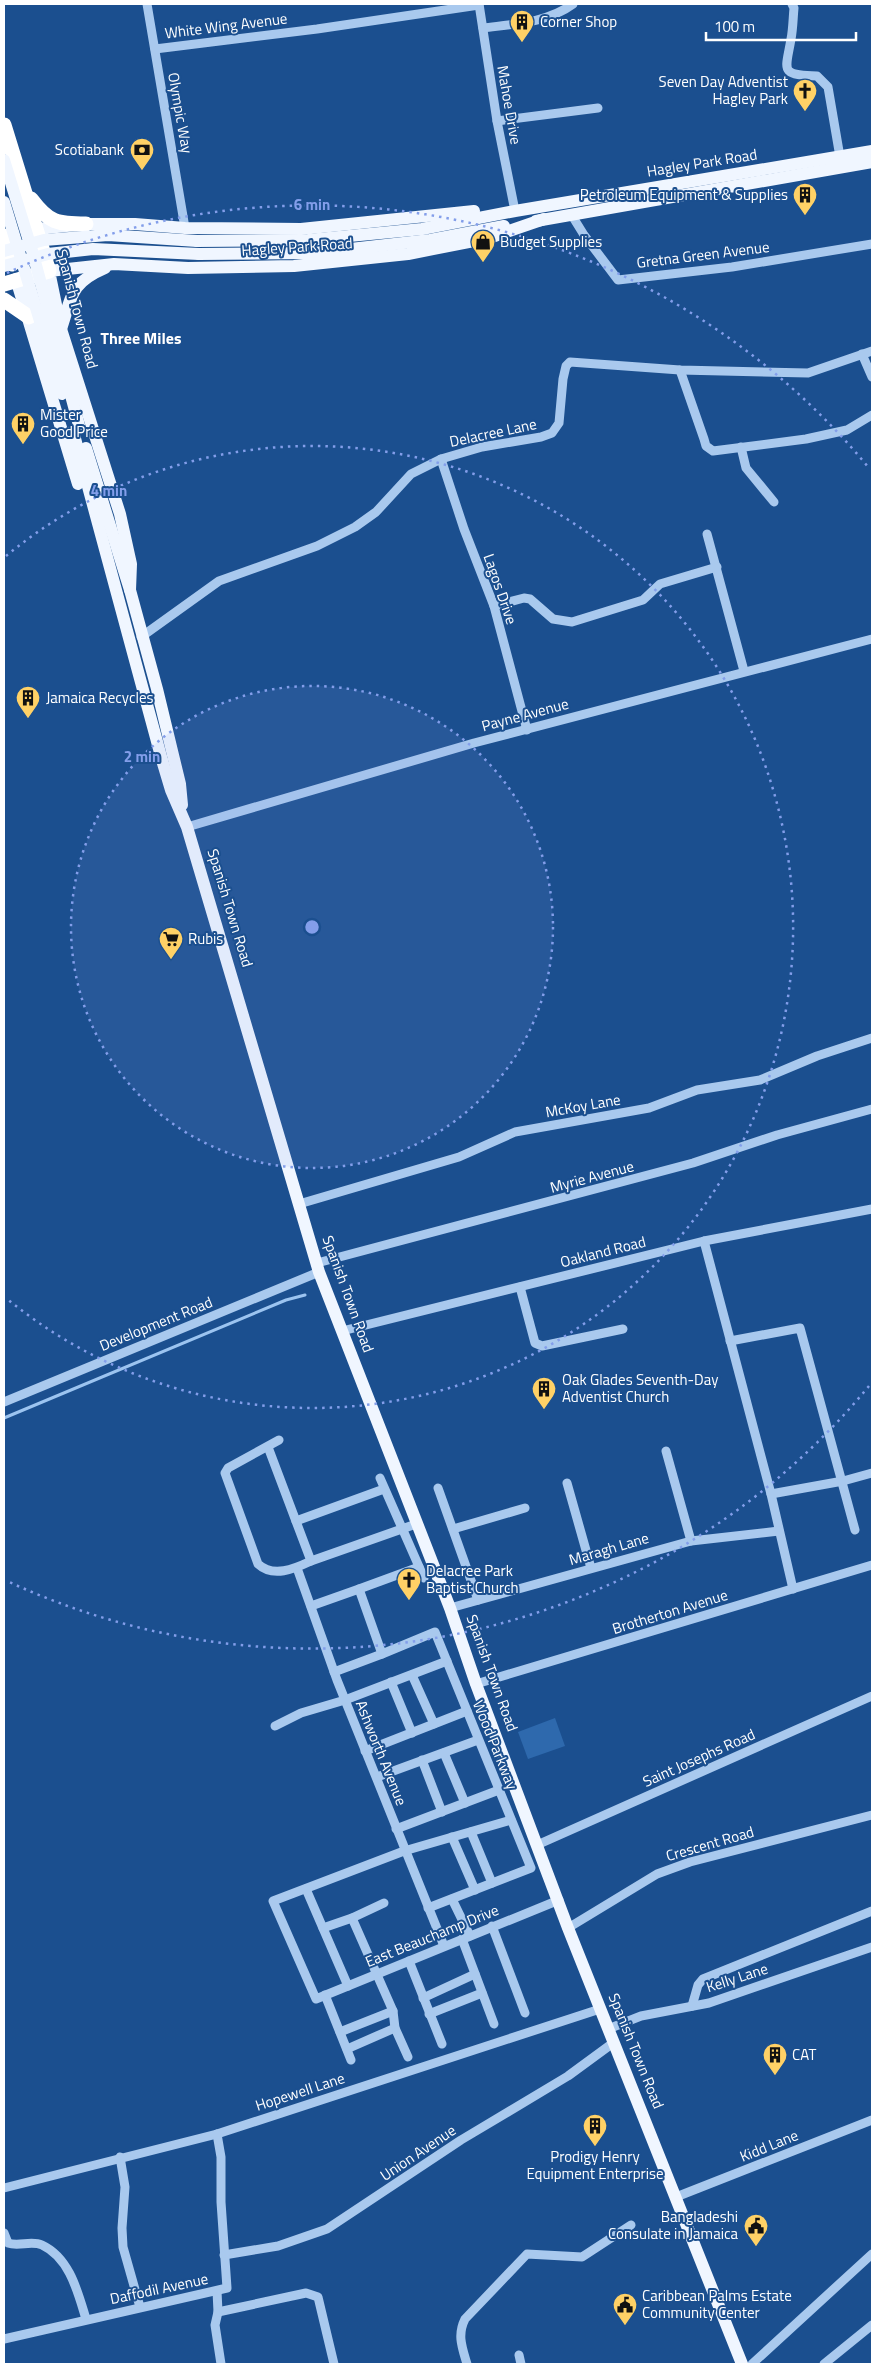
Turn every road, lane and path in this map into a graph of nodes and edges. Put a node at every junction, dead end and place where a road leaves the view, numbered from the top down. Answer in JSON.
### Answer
{"nodes":[{"id":1,"x":147,"y":4,"type":"edge"},
{"id":2,"x":479,"y":4,"type":"edge"},
{"id":3,"x":792,"y":4,"type":"edge"},
{"id":4,"x":571,"y":6,"type":"edge"},
{"id":5,"x":483,"y":28,"type":"junction"},
{"id":6,"x":155,"y":49,"type":"junction"},
{"id":7,"x":598,"y":108,"type":"dead end"},
{"id":8,"x":497,"y":120,"type":"junction"},
{"id":9,"x":4,"y":125,"type":"edge"},
{"id":10,"x":872,"y":151,"type":"edge"},
{"id":11,"x":840,"y":157,"type":"junction"},
{"id":12,"x":4,"y":160,"type":"edge"},
{"id":13,"x":872,"y":162,"type":"edge"},
{"id":14,"x":19,"y":173,"type":"junction"},
{"id":15,"x":4,"y":202,"type":"edge"},
{"id":16,"x":511,"y":211,"type":"junction"},
{"id":17,"x":571,"y":214,"type":"junction"},
{"id":18,"x":544,"y":219,"type":"junction"},
{"id":19,"x":86,"y":224,"type":"junction"},
{"id":20,"x":184,"y":228,"type":"junction"},
{"id":21,"x":40,"y":234,"type":"junction"},
{"id":22,"x":4,"y":237,"type":"edge"},
{"id":23,"x":872,"y":244,"type":"edge"},
{"id":24,"x":198,"y":247,"type":"junction"},
{"id":25,"x":4,"y":250,"type":"edge"},
{"id":26,"x":114,"y":264,"type":"junction"},
{"id":27,"x":4,"y":266,"type":"edge"},
{"id":28,"x":49,"y":271,"type":"junction"},
{"id":29,"x":10,"y":281,"type":"edge"},
{"id":30,"x":4,"y":300,"type":"edge"},
{"id":31,"x":29,"y":317,"type":"junction"},
{"id":32,"x":61,"y":329,"type":"junction"},
{"id":33,"x":872,"y":351,"type":"edge"},
{"id":34,"x":862,"y":354,"type":"junction"},
{"id":35,"x":680,"y":370,"type":"junction"},
{"id":36,"x":872,"y":377,"type":"edge"},
{"id":37,"x":872,"y":415,"type":"edge"},
{"id":38,"x":76,"y":430,"type":"junction"},
{"id":39,"x":741,"y":447,"type":"junction"},
{"id":40,"x":442,"y":459,"type":"junction"},
{"id":41,"x":774,"y":502,"type":"dead end"},
{"id":42,"x":707,"y":534,"type":"dead end"},
{"id":43,"x":717,"y":567,"type":"junction"},
{"id":44,"x":110,"y":571,"type":"junction"},
{"id":45,"x":130,"y":590,"type":"junction"},
{"id":46,"x":494,"y":606,"type":"junction"},
{"id":47,"x":141,"y":636,"type":"junction"},
{"id":48,"x":872,"y":638,"type":"edge"},
{"id":49,"x":744,"y":671,"type":"junction"},
{"id":50,"x":527,"y":730,"type":"junction"},
{"id":51,"x":183,"y":812,"type":"junction"},
{"id":52,"x":187,"y":827,"type":"junction"},
{"id":53,"x":872,"y":1038,"type":"edge"},
{"id":54,"x":872,"y":1108,"type":"edge"},
{"id":55,"x":299,"y":1204,"type":"junction"},
{"id":56,"x":872,"y":1208,"type":"edge"},
{"id":57,"x":704,"y":1241,"type":"junction"},
{"id":58,"x":318,"y":1268,"type":"junction"},
{"id":59,"x":520,"y":1287,"type":"junction"},
{"id":60,"x":623,"y":1329,"type":"dead end"},
{"id":61,"x":342,"y":1330,"type":"junction"},
{"id":62,"x":730,"y":1341,"type":"junction"},
{"id":63,"x":4,"y":1402,"type":"edge"},
{"id":64,"x":279,"y":1440,"type":"dead end"},
{"id":65,"x":268,"y":1447,"type":"junction"},
{"id":66,"x":666,"y":1452,"type":"dead end"},
{"id":67,"x":872,"y":1473,"type":"edge"},
{"id":68,"x":380,"y":1478,"type":"dead end"},
{"id":69,"x":843,"y":1481,"type":"junction"},
{"id":70,"x":566,"y":1483,"type":"dead end"},
{"id":71,"x":438,"y":1488,"type":"dead end"},
{"id":72,"x":384,"y":1489,"type":"junction"},
{"id":73,"x":771,"y":1494,"type":"junction"},
{"id":74,"x":525,"y":1508,"type":"dead end"},
{"id":75,"x":296,"y":1521,"type":"junction"},
{"id":76,"x":416,"y":1524,"type":"junction"},
{"id":77,"x":453,"y":1529,"type":"junction"},
{"id":78,"x":402,"y":1530,"type":"junction"},
{"id":79,"x":855,"y":1530,"type":"dead end"},
{"id":80,"x":779,"y":1531,"type":"junction"},
{"id":81,"x":691,"y":1540,"type":"junction"},
{"id":82,"x":311,"y":1561,"type":"junction"},
{"id":83,"x":872,"y":1566,"type":"edge"},
{"id":84,"x":419,"y":1567,"type":"junction"},
{"id":85,"x":297,"y":1568,"type":"junction"},
{"id":86,"x":591,"y":1568,"type":"junction"},
{"id":87,"x":424,"y":1578,"type":"dead end"},
{"id":88,"x":359,"y":1589,"type":"junction"},
{"id":89,"x":792,"y":1589,"type":"junction"},
{"id":90,"x":478,"y":1600,"type":"junction"},
{"id":91,"x":311,"y":1606,"type":"junction"},
{"id":92,"x":450,"y":1608,"type":"junction"},
{"id":93,"x":382,"y":1654,"type":"junction"},
{"id":94,"x":447,"y":1662,"type":"junction"},
{"id":95,"x":334,"y":1672,"type":"junction"},
{"id":96,"x":412,"y":1674,"type":"junction"},
{"id":97,"x":391,"y":1682,"type":"junction"},
{"id":98,"x":476,"y":1684,"type":"junction"},
{"id":99,"x":872,"y":1696,"type":"edge"},
{"id":100,"x":345,"y":1700,"type":"junction"},
{"id":101,"x":467,"y":1711,"type":"junction"},
{"id":102,"x":434,"y":1724,"type":"junction"},
{"id":103,"x":275,"y":1726,"type":"dead end"},
{"id":104,"x":412,"y":1733,"type":"junction"},
{"id":105,"x":478,"y":1740,"type":"junction"},
{"id":106,"x":365,"y":1751,"type":"junction"},
{"id":107,"x":444,"y":1752,"type":"junction"},
{"id":108,"x":422,"y":1760,"type":"junction"},
{"id":109,"x":377,"y":1777,"type":"junction"},
{"id":110,"x":499,"y":1790,"type":"junction"},
{"id":111,"x":465,"y":1803,"type":"junction"},
{"id":112,"x":442,"y":1812,"type":"junction"},
{"id":113,"x":872,"y":1815,"type":"edge"},
{"id":114,"x":511,"y":1820,"type":"junction"},
{"id":115,"x":396,"y":1829,"type":"junction"},
{"id":116,"x":471,"y":1832,"type":"junction"},
{"id":117,"x":452,"y":1836,"type":"junction"},
{"id":118,"x":537,"y":1845,"type":"junction"},
{"id":119,"x":404,"y":1851,"type":"junction"},
{"id":120,"x":492,"y":1883,"type":"junction"},
{"id":121,"x":306,"y":1889,"type":"junction"},
{"id":122,"x":475,"y":1890,"type":"junction"},
{"id":123,"x":452,"y":1899,"type":"junction"},
{"id":124,"x":559,"y":1900,"type":"junction"},
{"id":125,"x":384,"y":1903,"type":"dead end"},
{"id":126,"x":428,"y":1908,"type":"junction"},
{"id":127,"x":872,"y":1911,"type":"edge"},
{"id":128,"x":352,"y":1918,"type":"junction"},
{"id":129,"x":492,"y":1926,"type":"junction"},
{"id":130,"x":323,"y":1928,"type":"junction"},
{"id":131,"x":568,"y":1928,"type":"junction"},
{"id":132,"x":466,"y":1938,"type":"junction"},
{"id":133,"x":444,"y":1946,"type":"junction"},
{"id":134,"x":872,"y":1947,"type":"edge"},
{"id":135,"x":409,"y":1961,"type":"junction"},
{"id":136,"x":378,"y":1974,"type":"junction"},
{"id":137,"x":475,"y":1974,"type":"junction"},
{"id":138,"x":348,"y":1986,"type":"junction"},
{"id":139,"x":482,"y":1992,"type":"junction"},
{"id":140,"x":321,"y":1997,"type":"junction"},
{"id":141,"x":423,"y":1998,"type":"junction"},
{"id":142,"x":692,"y":2006,"type":"junction"},
{"id":143,"x":600,"y":2009,"type":"junction"},
{"id":144,"x":393,"y":2012,"type":"junction"},
{"id":145,"x":525,"y":2013,"type":"dead end"},
{"id":146,"x":429,"y":2014,"type":"junction"},
{"id":147,"x":494,"y":2024,"type":"dead end"},
{"id":148,"x":395,"y":2028,"type":"junction"},
{"id":149,"x":608,"y":2029,"type":"junction"},
{"id":150,"x":340,"y":2032,"type":"junction"},
{"id":151,"x":613,"y":2043,"type":"junction"},
{"id":152,"x":442,"y":2044,"type":"dead end"},
{"id":153,"x":347,"y":2049,"type":"junction"},
{"id":154,"x":408,"y":2057,"type":"dead end"},
{"id":155,"x":351,"y":2060,"type":"dead end"},
{"id":156,"x":872,"y":2120,"type":"edge"},
{"id":157,"x":217,"y":2134,"type":"junction"},
{"id":158,"x":120,"y":2157,"type":"junction"},
{"id":159,"x":4,"y":2188,"type":"edge"},
{"id":160,"x":676,"y":2197,"type":"junction"},
{"id":161,"x":631,"y":2225,"type":"dead end"},
{"id":162,"x":4,"y":2233,"type":"edge"},
{"id":163,"x":872,"y":2254,"type":"edge"},
{"id":164,"x":224,"y":2255,"type":"junction"},
{"id":165,"x":217,"y":2291,"type":"junction"},
{"id":166,"x":140,"y":2307,"type":"junction"},
{"id":167,"x":218,"y":2312,"type":"junction"},
{"id":168,"x":86,"y":2319,"type":"junction"},
{"id":169,"x":872,"y":2325,"type":"edge"},
{"id":170,"x":4,"y":2338,"type":"edge"},
{"id":171,"x":221,"y":2364,"type":"edge"},
{"id":172,"x":334,"y":2364,"type":"edge"},
{"id":173,"x":466,"y":2364,"type":"edge"},
{"id":174,"x":742,"y":2364,"type":"edge"},
{"id":175,"x":752,"y":2364,"type":"edge"},
{"id":176,"x":824,"y":2364,"type":"edge"}],
"edges":[{"from":1,"to":6,"type":"street","name":"Olympic Way"},
{"from":2,"to":5,"type":"street","name":"Mahoe Drive"},
{"from":2,"to":6,"type":"street","name":"White Wing Avenue"},
{"from":3,"to":11,"type":"street"},
{"from":4,"to":5,"type":"street"},
{"from":5,"to":8,"type":"street","name":"Mahoe Drive"},
{"from":6,"to":20,"type":"street","name":"Olympic Way"},
{"from":7,"to":8,"type":"street"},
{"from":8,"to":16,"type":"street","name":"Mahoe Drive"},
{"from":9,"to":14,"type":"highway","name":"Spanish Town Road"},
{"from":10,"to":11,"type":"main road","name":"Hagley Park Road"},
{"from":11,"to":16,"type":"main road","name":"Hagley Park Road"},
{"from":12,"to":38,"type":"main road","name":"Spanish Town Road","bridge":true},
{"from":13,"to":17,"type":"main road","name":"Hagley Park Road"},
{"from":14,"to":19,"type":"highway"},
{"from":14,"to":21,"type":"highway","name":"Spanish Town Road"},
{"from":15,"to":38,"type":"main road","name":"Spanish Town Road","bridge":true},
{"from":16,"to":20,"type":"main road","name":"Hagley Park Road"},
{"from":16,"to":24,"type":"main road","name":"Hagley Park Road"},
{"from":17,"to":18,"type":"main road","name":"Hagley Park Road"},
{"from":17,"to":23,"type":"street","name":"Gretna Green Avenue"},
{"from":18,"to":24,"type":"main road","name":"Hagley Park Road"},
{"from":18,"to":26,"type":"main road","name":"Hagley Park Road"},
{"from":19,"to":20,"type":"main road","name":"Hagley Park Road"},
{"from":19,"to":21,"type":"main road","name":"Hagley Park Road"},
{"from":20,"to":26,"type":"main road"},
{"from":21,"to":22,"type":"highway"},
{"from":21,"to":24,"type":"main road","name":"Hagley Park Road","bridge":true},
{"from":21,"to":25,"type":"main road","bridge":true},
{"from":21,"to":28,"type":"highway","name":"Spanish Town Road"},
{"from":22,"to":29,"type":"highway","name":"Spanish Town Road"},
{"from":24,"to":27,"type":"main road","name":"Hagley Park Road","bridge":true},
{"from":26,"to":28,"type":"main road","name":"Hagley Park Road"},
{"from":26,"to":32,"type":"main road"},
{"from":28,"to":29,"type":"highway"},
{"from":28,"to":32,"type":"main road","name":"Spanish Town Road"},
{"from":29,"to":31,"type":"main road","name":"Spanish Town Road"},
{"from":30,"to":31,"type":"highway"},
{"from":31,"to":44,"type":"main road","name":"Spanish Town Road"},
{"from":32,"to":45,"type":"main road","name":"Spanish Town Road"},
{"from":33,"to":34,"type":"street","name":"Delacree Lane"},
{"from":34,"to":35,"type":"street","name":"Delacree Lane"},
{"from":34,"to":36,"type":"street"},
{"from":35,"to":39,"type":"street"},
{"from":35,"to":40,"type":"street","name":"Delacree Lane"},
{"from":37,"to":39,"type":"street"},
{"from":38,"to":44,"type":"main road","name":"Spanish Town Road"},
{"from":38,"to":45,"type":"main road","name":"Spanish Town Road"},
{"from":39,"to":41,"type":"street"},
{"from":40,"to":46,"type":"street","name":"Lagos Drive"},
{"from":40,"to":47,"type":"street","name":"Delacree Lane"},
{"from":42,"to":43,"type":"street"},
{"from":43,"to":46,"type":"street"},
{"from":43,"to":49,"type":"street"},
{"from":44,"to":51,"type":"main road","name":"Spanish Town Road"},
{"from":45,"to":47,"type":"main road","name":"Spanish Town Road"},
{"from":46,"to":50,"type":"street","name":"Lagos Drive"},
{"from":47,"to":51,"type":"main road","name":"Spanish Town Road"},
{"from":48,"to":49,"type":"street","name":"Payne Avenue"},
{"from":49,"to":50,"type":"street","name":"Payne Avenue"},
{"from":50,"to":52,"type":"street","name":"Payne Avenue"},
{"from":51,"to":52,"type":"main road","name":"Spanish Town Road"},
{"from":52,"to":55,"type":"main road","name":"Spanish Town Road"},
{"from":53,"to":55,"type":"street","name":"McKoy Lane"},
{"from":54,"to":58,"type":"street","name":"Myrie Avenue"},
{"from":55,"to":58,"type":"main road","name":"Spanish Town Road"},
{"from":56,"to":57,"type":"street","name":"Oakland Road"},
{"from":57,"to":59,"type":"street","name":"Oakland Road"},
{"from":57,"to":62,"type":"street"},
{"from":58,"to":61,"type":"main road","name":"Spanish Town Road"},
{"from":58,"to":63,"type":"street","name":"Development Road"},
{"from":59,"to":60,"type":"street"},
{"from":59,"to":61,"type":"street","name":"Oakland Road"},
{"from":61,"to":76,"type":"main road","name":"Spanish Town Road"},
{"from":62,"to":69,"type":"street"},
{"from":62,"to":73,"type":"street"},
{"from":64,"to":65,"type":"street"},
{"from":65,"to":75,"type":"street"},
{"from":65,"to":85,"type":"street"},
{"from":66,"to":81,"type":"street"},
{"from":67,"to":69,"type":"street"},
{"from":68,"to":72,"type":"street"},
{"from":69,"to":73,"type":"street"},
{"from":69,"to":79,"type":"street"},
{"from":70,"to":86,"type":"street"},
{"from":71,"to":77,"type":"street"},
{"from":72,"to":75,"type":"street"},
{"from":72,"to":78,"type":"street"},
{"from":73,"to":80,"type":"street"},
{"from":74,"to":77,"type":"street"},
{"from":75,"to":82,"type":"street"},
{"from":76,"to":78,"type":"street"},
{"from":76,"to":92,"type":"main road","name":"Spanish Town Road"},
{"from":77,"to":90,"type":"street"},
{"from":78,"to":82,"type":"street"},
{"from":78,"to":84,"type":"street"},
{"from":80,"to":81,"type":"street","name":"Maragh Lane"},
{"from":80,"to":89,"type":"street"},
{"from":81,"to":86,"type":"street","name":"Maragh Lane"},
{"from":82,"to":85,"type":"street"},
{"from":83,"to":89,"type":"street","name":"Brotherton Avenue"},
{"from":84,"to":87,"type":"street"},
{"from":84,"to":88,"type":"street"},
{"from":85,"to":91,"type":"street","name":"Ashworth Avenue"},
{"from":86,"to":90,"type":"street","name":"Maragh Lane"},
{"from":88,"to":91,"type":"street"},
{"from":88,"to":93,"type":"street"},
{"from":89,"to":98,"type":"street","name":"Brotherton Avenue"},
{"from":90,"to":92,"type":"street","name":"Maragh Lane"},
{"from":91,"to":95,"type":"street","name":"Ashworth Avenue"},
{"from":92,"to":98,"type":"main road","name":"Spanish Town Road"},
{"from":93,"to":94,"type":"street","name":"Wood Parkway"},
{"from":93,"to":95,"type":"street"},
{"from":94,"to":96,"type":"street"},
{"from":94,"to":101,"type":"street","name":"Wood Parkway"},
{"from":95,"to":100,"type":"street","name":"Ashworth Avenue"},
{"from":96,"to":97,"type":"street"},
{"from":96,"to":102,"type":"street"},
{"from":97,"to":100,"type":"street"},
{"from":97,"to":104,"type":"street"},
{"from":98,"to":118,"type":"main road","name":"Spanish Town Road"},
{"from":99,"to":118,"type":"street","name":"Saint Josephs Road"},
{"from":100,"to":103,"type":"street"},
{"from":100,"to":106,"type":"street","name":"Ashworth Avenue"},
{"from":101,"to":102,"type":"street"},
{"from":101,"to":105,"type":"street","name":"Wood Parkway"},
{"from":102,"to":104,"type":"street"},
{"from":104,"to":106,"type":"street"},
{"from":105,"to":107,"type":"street"},
{"from":105,"to":110,"type":"street","name":"Wood Parkway"},
{"from":106,"to":109,"type":"street","name":"Ashworth Avenue"},
{"from":107,"to":108,"type":"street"},
{"from":107,"to":111,"type":"street"},
{"from":108,"to":109,"type":"street"},
{"from":108,"to":112,"type":"street"},
{"from":109,"to":115,"type":"street","name":"Ashworth Avenue"},
{"from":110,"to":111,"type":"street"},
{"from":110,"to":114,"type":"street","name":"Wood Parkway"},
{"from":111,"to":112,"type":"street"},
{"from":112,"to":115,"type":"street"},
{"from":113,"to":131,"type":"street","name":"Crescent Road"},
{"from":114,"to":116,"type":"street"},
{"from":114,"to":120,"type":"street","name":"Wood Parkway"},
{"from":115,"to":119,"type":"street","name":"Ashworth Avenue"},
{"from":116,"to":117,"type":"street"},
{"from":116,"to":120,"type":"street"},
{"from":117,"to":119,"type":"street"},
{"from":117,"to":122,"type":"street"},
{"from":118,"to":124,"type":"main road","name":"Spanish Town Road"},
{"from":119,"to":121,"type":"street"},
{"from":119,"to":126,"type":"street","name":"Ashworth Avenue"},
{"from":120,"to":122,"type":"street"},
{"from":121,"to":130,"type":"street"},
{"from":121,"to":140,"type":"street"},
{"from":122,"to":123,"type":"street"},
{"from":123,"to":126,"type":"street"},
{"from":123,"to":132,"type":"street"},
{"from":124,"to":129,"type":"street","name":"East Beauchamp Drive"},
{"from":124,"to":131,"type":"main road","name":"Spanish Town Road"},
{"from":125,"to":128,"type":"street"},
{"from":126,"to":133,"type":"street","name":"Ashworth Avenue"},
{"from":127,"to":142,"type":"street"},
{"from":128,"to":130,"type":"street"},
{"from":128,"to":136,"type":"street"},
{"from":129,"to":132,"type":"street","name":"East Beauchamp Drive"},
{"from":129,"to":145,"type":"street"},
{"from":130,"to":138,"type":"street"},
{"from":131,"to":143,"type":"main road","name":"Spanish Town Road"},
{"from":132,"to":133,"type":"street","name":"East Beauchamp Drive"},
{"from":132,"to":137,"type":"street"},
{"from":133,"to":135,"type":"street","name":"East Beauchamp Drive"},
{"from":134,"to":142,"type":"street","name":"Kelly Lane"},
{"from":135,"to":136,"type":"street","name":"East Beauchamp Drive"},
{"from":135,"to":141,"type":"street"},
{"from":136,"to":138,"type":"street","name":"East Beauchamp Drive"},
{"from":136,"to":144,"type":"street"},
{"from":137,"to":139,"type":"street"},
{"from":137,"to":141,"type":"street"},
{"from":138,"to":140,"type":"street","name":"East Beauchamp Drive"},
{"from":139,"to":146,"type":"street"},
{"from":139,"to":147,"type":"street"},
{"from":140,"to":150,"type":"street"},
{"from":141,"to":146,"type":"street"},
{"from":142,"to":149,"type":"street","name":"Kelly Lane"},
{"from":143,"to":149,"type":"main road","name":"Spanish Town Road"},
{"from":143,"to":157,"type":"street","name":"Hopewell Lane"},
{"from":144,"to":148,"type":"street"},
{"from":144,"to":150,"type":"street"},
{"from":146,"to":152,"type":"street"},
{"from":148,"to":153,"type":"street"},
{"from":148,"to":154,"type":"street"},
{"from":149,"to":151,"type":"main road","name":"Spanish Town Road"},
{"from":150,"to":153,"type":"street"},
{"from":151,"to":160,"type":"main road","name":"Spanish Town Road"},
{"from":151,"to":164,"type":"street","name":"Union Avenue"},
{"from":153,"to":155,"type":"street"},
{"from":156,"to":160,"type":"street","name":"Kidd Lane"},
{"from":157,"to":158,"type":"street","name":"Hopewell Lane"},
{"from":157,"to":164,"type":"street","name":"Daffodil Avenue"},
{"from":158,"to":159,"type":"street","name":"Hopewell Lane"},
{"from":158,"to":166,"type":"street"},
{"from":160,"to":174,"type":"main road","name":"Spanish Town Road"},
{"from":161,"to":173,"type":"street"},
{"from":162,"to":168,"type":"street"},
{"from":163,"to":175,"type":"street"},
{"from":164,"to":165,"type":"street","name":"Daffodil Avenue"},
{"from":165,"to":166,"type":"street","name":"Daffodil Avenue"},
{"from":165,"to":167,"type":"street"},
{"from":166,"to":168,"type":"street","name":"Daffodil Avenue"},
{"from":167,"to":171,"type":"street"},
{"from":167,"to":172,"type":"street"},
{"from":168,"to":170,"type":"street","name":"Daffodil Avenue"},
{"from":169,"to":176,"type":"street"}]}
